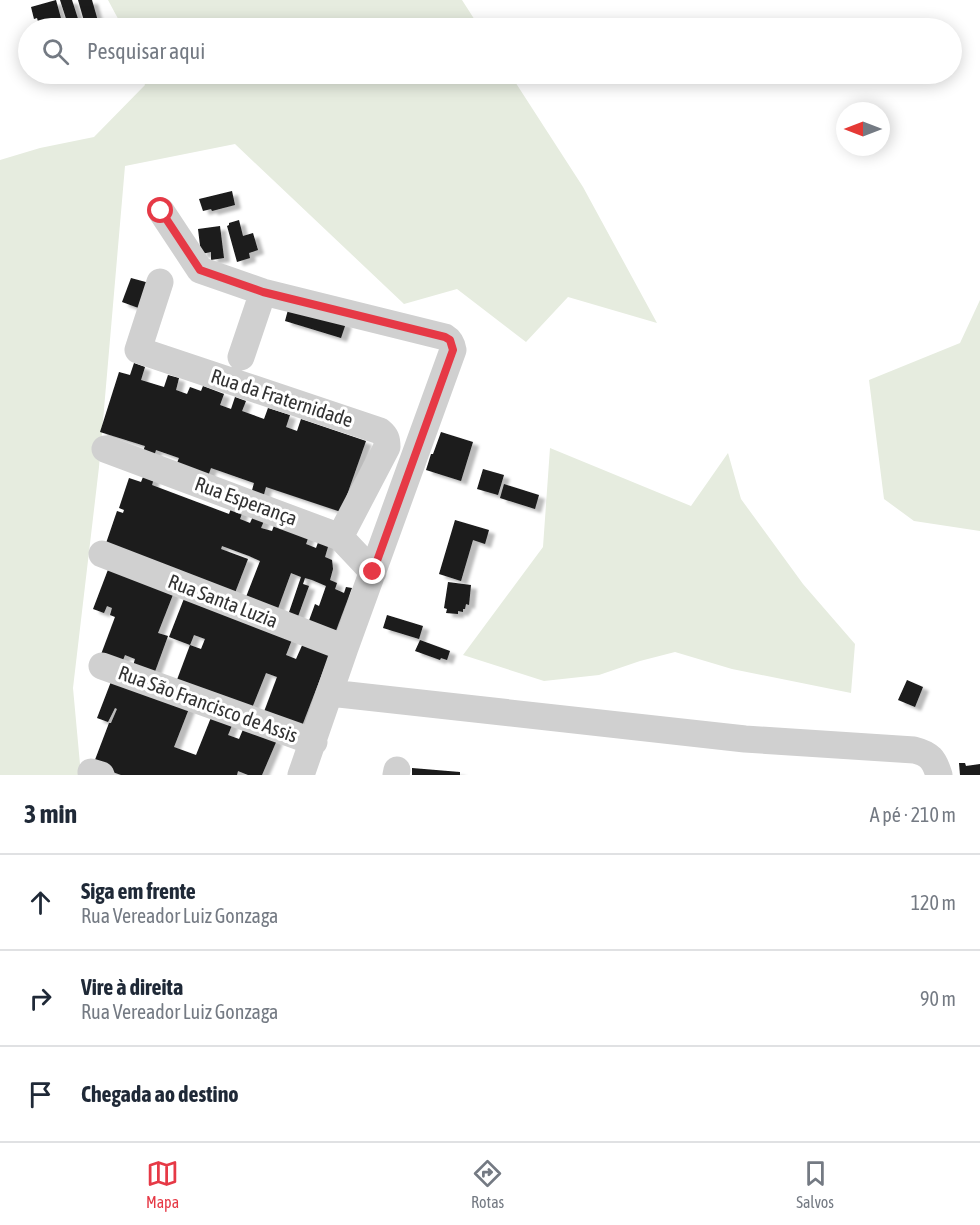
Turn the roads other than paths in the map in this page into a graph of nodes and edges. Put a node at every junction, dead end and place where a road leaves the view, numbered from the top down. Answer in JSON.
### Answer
{"nodes":[{"id":1,"x":161,"y":211,"type":"dead end"},
{"id":2,"x":160,"y":282,"type":"dead end"},
{"id":3,"x":263,"y":292,"type":"junction"},
{"id":4,"x":241,"y":357,"type":"dead end"},
{"id":5,"x":105,"y":449,"type":"dead end"},
{"id":6,"x":340,"y":537,"type":"junction"},
{"id":7,"x":102,"y":554,"type":"dead end"},
{"id":8,"x":373,"y":572,"type":"junction"},
{"id":9,"x":345,"y":648,"type":"junction"},
{"id":10,"x":102,"y":666,"type":"dead end"},
{"id":11,"x":330,"y":693,"type":"junction"},
{"id":12,"x":314,"y":742,"type":"junction"},
{"id":13,"x":301,"y":775,"type":"edge"},
{"id":14,"x":939,"y":775,"type":"edge"}],
"edges":[{"from":1,"to":3,"type":"street"},
{"from":2,"to":6,"type":"street","name":"Rua da Fraternidade"},
{"from":3,"to":4,"type":"street"},
{"from":3,"to":8,"type":"street"},
{"from":5,"to":6,"type":"street","name":"Rua Esperança"},
{"from":6,"to":8,"type":"street","name":"Rua Esperança"},
{"from":7,"to":9,"type":"street","name":"Rua Santa Luzia"},
{"from":8,"to":9,"type":"street"},
{"from":9,"to":11,"type":"street"},
{"from":10,"to":12,"type":"street","name":"Rua São Francisco de Assis"},
{"from":11,"to":12,"type":"street"},
{"from":11,"to":14,"type":"street"},
{"from":12,"to":13,"type":"street"}]}
